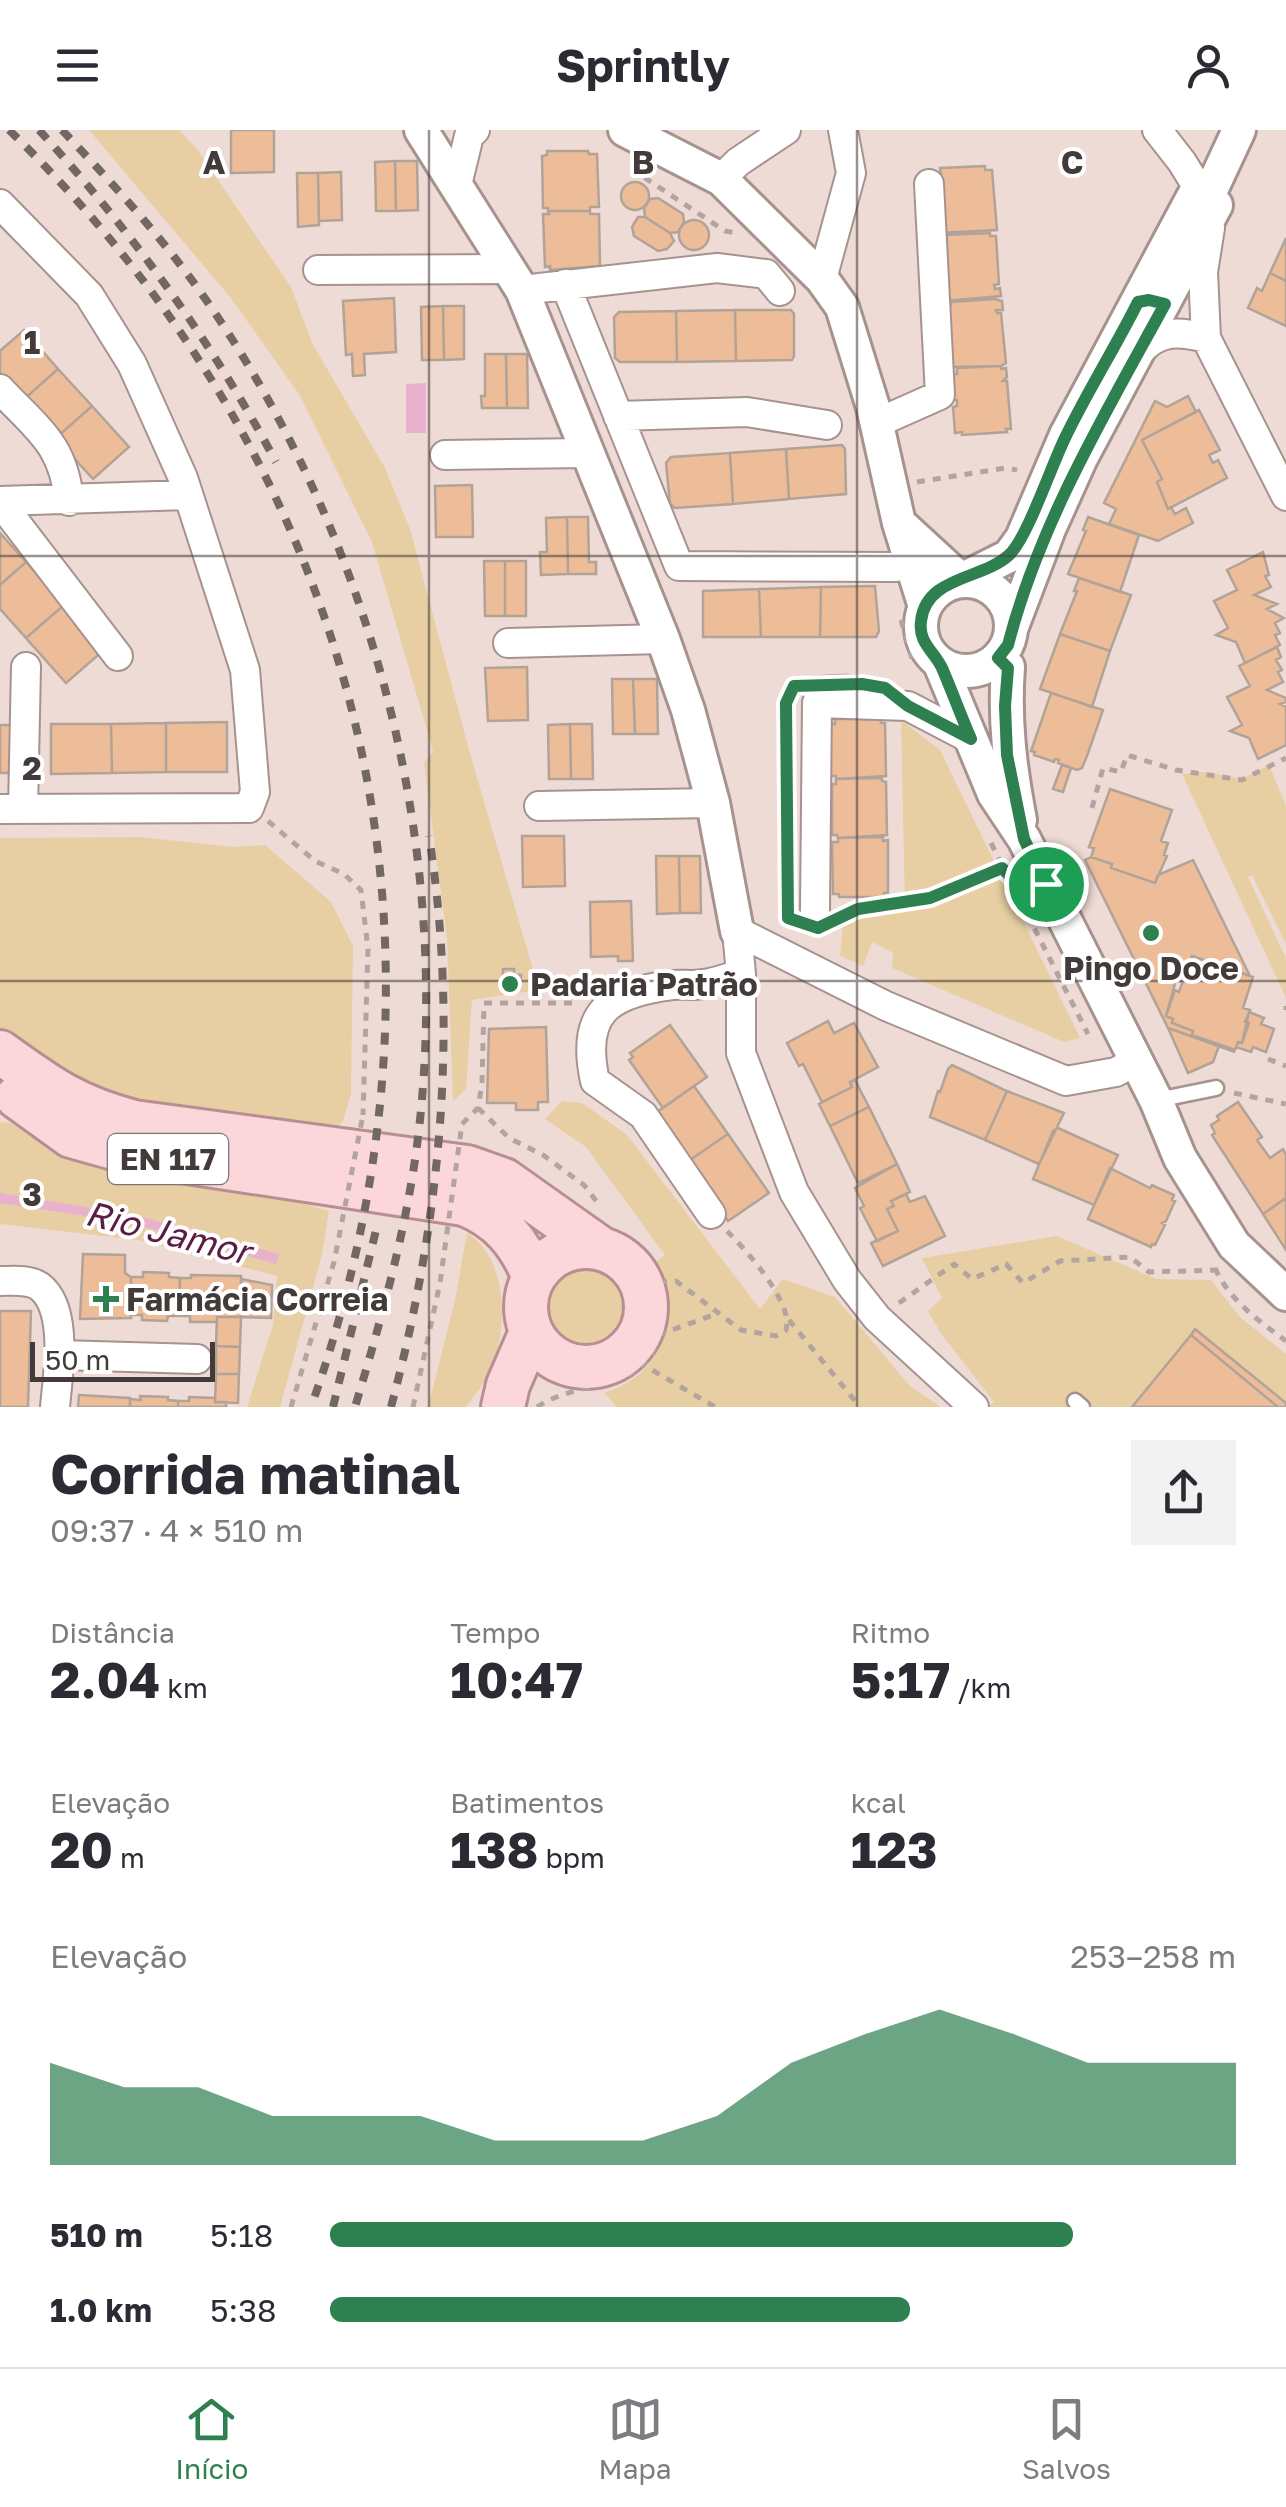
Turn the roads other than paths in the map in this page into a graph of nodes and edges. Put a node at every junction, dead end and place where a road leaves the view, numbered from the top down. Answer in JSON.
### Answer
{"nodes":[{"id":1,"x":421,"y":130,"type":"edge"},
{"id":2,"x":475,"y":130,"type":"edge"},
{"id":3,"x":625,"y":130,"type":"edge"},
{"id":4,"x":786,"y":130,"type":"edge"},
{"id":5,"x":843,"y":130,"type":"edge"},
{"id":6,"x":1157,"y":130,"type":"edge"},
{"id":7,"x":1239,"y":130,"type":"edge"},
{"id":8,"x":721,"y":179,"type":"junction"},
{"id":9,"x":929,"y":184,"type":"dead end"},
{"id":10,"x":457,"y":185,"type":"junction"},
{"id":11,"x":0,"y":204,"type":"edge"},
{"id":12,"x":1210,"y":206,"type":"junction"},
{"id":13,"x":318,"y":270,"type":"dead end"},
{"id":14,"x":515,"y":279,"type":"junction"},
{"id":15,"x":822,"y":279,"type":"junction"},
{"id":16,"x":565,"y":284,"type":"junction"},
{"id":17,"x":780,"y":291,"type":"dead end"},
{"id":18,"x":1152,"y":303,"type":"junction"},
{"id":19,"x":1205,"y":328,"type":"junction"},
{"id":20,"x":1140,"y":351,"type":"junction"},
{"id":21,"x":0,"y":389,"type":"edge"},
{"id":22,"x":618,"y":416,"type":"junction"},
{"id":23,"x":877,"y":423,"type":"junction"},
{"id":24,"x":827,"y":425,"type":"dead end"},
{"id":25,"x":588,"y":453,"type":"junction"},
{"id":26,"x":444,"y":455,"type":"dead end"},
{"id":27,"x":188,"y":495,"type":"junction"},
{"id":28,"x":1286,"y":496,"type":"edge"},
{"id":29,"x":69,"y":501,"type":"junction"},
{"id":30,"x":0,"y":502,"type":"edge"},
{"id":31,"x":899,"y":522,"type":"junction"},
{"id":32,"x":896,"y":567,"type":"dead end"},
{"id":33,"x":962,"y":580,"type":"junction"},
{"id":34,"x":924,"y":607,"type":"junction"},
{"id":35,"x":663,"y":640,"type":"junction"},
{"id":36,"x":508,"y":643,"type":"dead end"},
{"id":37,"x":1005,"y":644,"type":"junction"},
{"id":38,"x":118,"y":656,"type":"dead end"},
{"id":39,"x":940,"y":664,"type":"junction"},
{"id":40,"x":26,"y":668,"type":"dead end"},
{"id":41,"x":908,"y":706,"type":"junction"},
{"id":42,"x":971,"y":739,"type":"junction"},
{"id":43,"x":713,"y":803,"type":"junction"},
{"id":44,"x":539,"y":806,"type":"dead end"},
{"id":45,"x":12,"y":809,"type":"edge"},
{"id":46,"x":1024,"y":839,"type":"junction"},
{"id":47,"x":815,"y":910,"type":"dead end"},
{"id":48,"x":788,"y":918,"type":"road end"},
{"id":49,"x":737,"y":931,"type":"junction"},
{"id":50,"x":741,"y":974,"type":"junction"},
{"id":51,"x":0,"y":1052,"type":"edge"},
{"id":52,"x":1136,"y":1060,"type":"junction"},
{"id":53,"x":0,"y":1085,"type":"edge"},
{"id":54,"x":1216,"y":1088,"type":"road end"},
{"id":55,"x":1156,"y":1100,"type":"junction"},
{"id":56,"x":711,"y":1214,"type":"road end"},
{"id":57,"x":615,"y":1245,"type":"junction"},
{"id":58,"x":534,"y":1277,"type":"junction"},
{"id":59,"x":0,"y":1281,"type":"edge"},
{"id":60,"x":1286,"y":1294,"type":"edge"},
{"id":61,"x":530,"y":1332,"type":"junction"},
{"id":62,"x":60,"y":1354,"type":"junction"},
{"id":63,"x":196,"y":1359,"type":"dead end"},
{"id":64,"x":576,"y":1368,"type":"junction"},
{"id":65,"x":55,"y":1407,"type":"edge"},
{"id":66,"x":503,"y":1407,"type":"edge"},
{"id":67,"x":518,"y":1407,"type":"edge"},
{"id":68,"x":974,"y":1407,"type":"edge"}],
"edges":[{"from":1,"to":10,"type":"street"},
{"from":2,"to":10,"type":"street"},
{"from":3,"to":8,"type":"street"},
{"from":4,"to":8,"type":"street"},
{"from":5,"to":15,"type":"street"},
{"from":6,"to":12,"type":"street"},
{"from":7,"to":12,"type":"street"},
{"from":8,"to":15,"type":"street"},
{"from":9,"to":23,"type":"street"},
{"from":10,"to":14,"type":"street"},
{"from":11,"to":27,"type":"street"},
{"from":12,"to":18,"type":"street"},
{"from":12,"to":19,"type":"street"},
{"from":13,"to":14,"type":"street"},
{"from":14,"to":16,"type":"street"},
{"from":14,"to":25,"type":"street"},
{"from":15,"to":23,"type":"street"},
{"from":16,"to":17,"type":"street"},
{"from":16,"to":22,"type":"street"},
{"from":18,"to":19,"type":"street"},
{"from":18,"to":20,"type":"street"},
{"from":18,"to":33,"type":"street"},
{"from":19,"to":20,"type":"street"},
{"from":19,"to":28,"type":"street"},
{"from":20,"to":37,"type":"street"},
{"from":21,"to":29,"type":"street"},
{"from":22,"to":24,"type":"street"},
{"from":22,"to":32,"type":"street"},
{"from":23,"to":31,"type":"street"},
{"from":25,"to":26,"type":"street"},
{"from":25,"to":35,"type":"street"},
{"from":27,"to":29,"type":"street"},
{"from":27,"to":45,"type":"street"},
{"from":29,"to":30,"type":"street"},
{"from":30,"to":38,"type":"street"},
{"from":31,"to":33,"type":"street"},
{"from":31,"to":34,"type":"street"},
{"from":33,"to":34,"type":"street"},
{"from":33,"to":37,"type":"street"},
{"from":34,"to":39,"type":"street"},
{"from":35,"to":36,"type":"street"},
{"from":35,"to":43,"type":"street"},
{"from":37,"to":39,"type":"street"},
{"from":37,"to":46,"type":"street"},
{"from":39,"to":42,"type":"street"},
{"from":40,"to":45,"type":"street"},
{"from":41,"to":42,"type":"street"},
{"from":41,"to":47,"type":"street"},
{"from":41,"to":48,"type":"lane"},
{"from":42,"to":46,"type":"street"},
{"from":43,"to":44,"type":"street"},
{"from":43,"to":49,"type":"street"},
{"from":46,"to":52,"type":"street"},
{"from":49,"to":50,"type":"street"},
{"from":49,"to":52,"type":"street"},
{"from":50,"to":56,"type":"street"},
{"from":50,"to":68,"type":"street"},
{"from":51,"to":57,"type":"main road","number":"EN 117"},
{"from":52,"to":55,"type":"street"},
{"from":53,"to":58,"type":"main road","number":"EN 117"},
{"from":54,"to":55,"type":"lane"},
{"from":55,"to":60,"type":"street"},
{"from":57,"to":58,"type":"main road"},
{"from":57,"to":64,"type":"main road","number":"EN 117"},
{"from":58,"to":61,"type":"main road"},
{"from":59,"to":62,"type":"street"},
{"from":61,"to":64,"type":"main road"},
{"from":61,"to":66,"type":"main road"},
{"from":62,"to":63,"type":"street"},
{"from":62,"to":65,"type":"street"},
{"from":64,"to":67,"type":"main road"}]}
